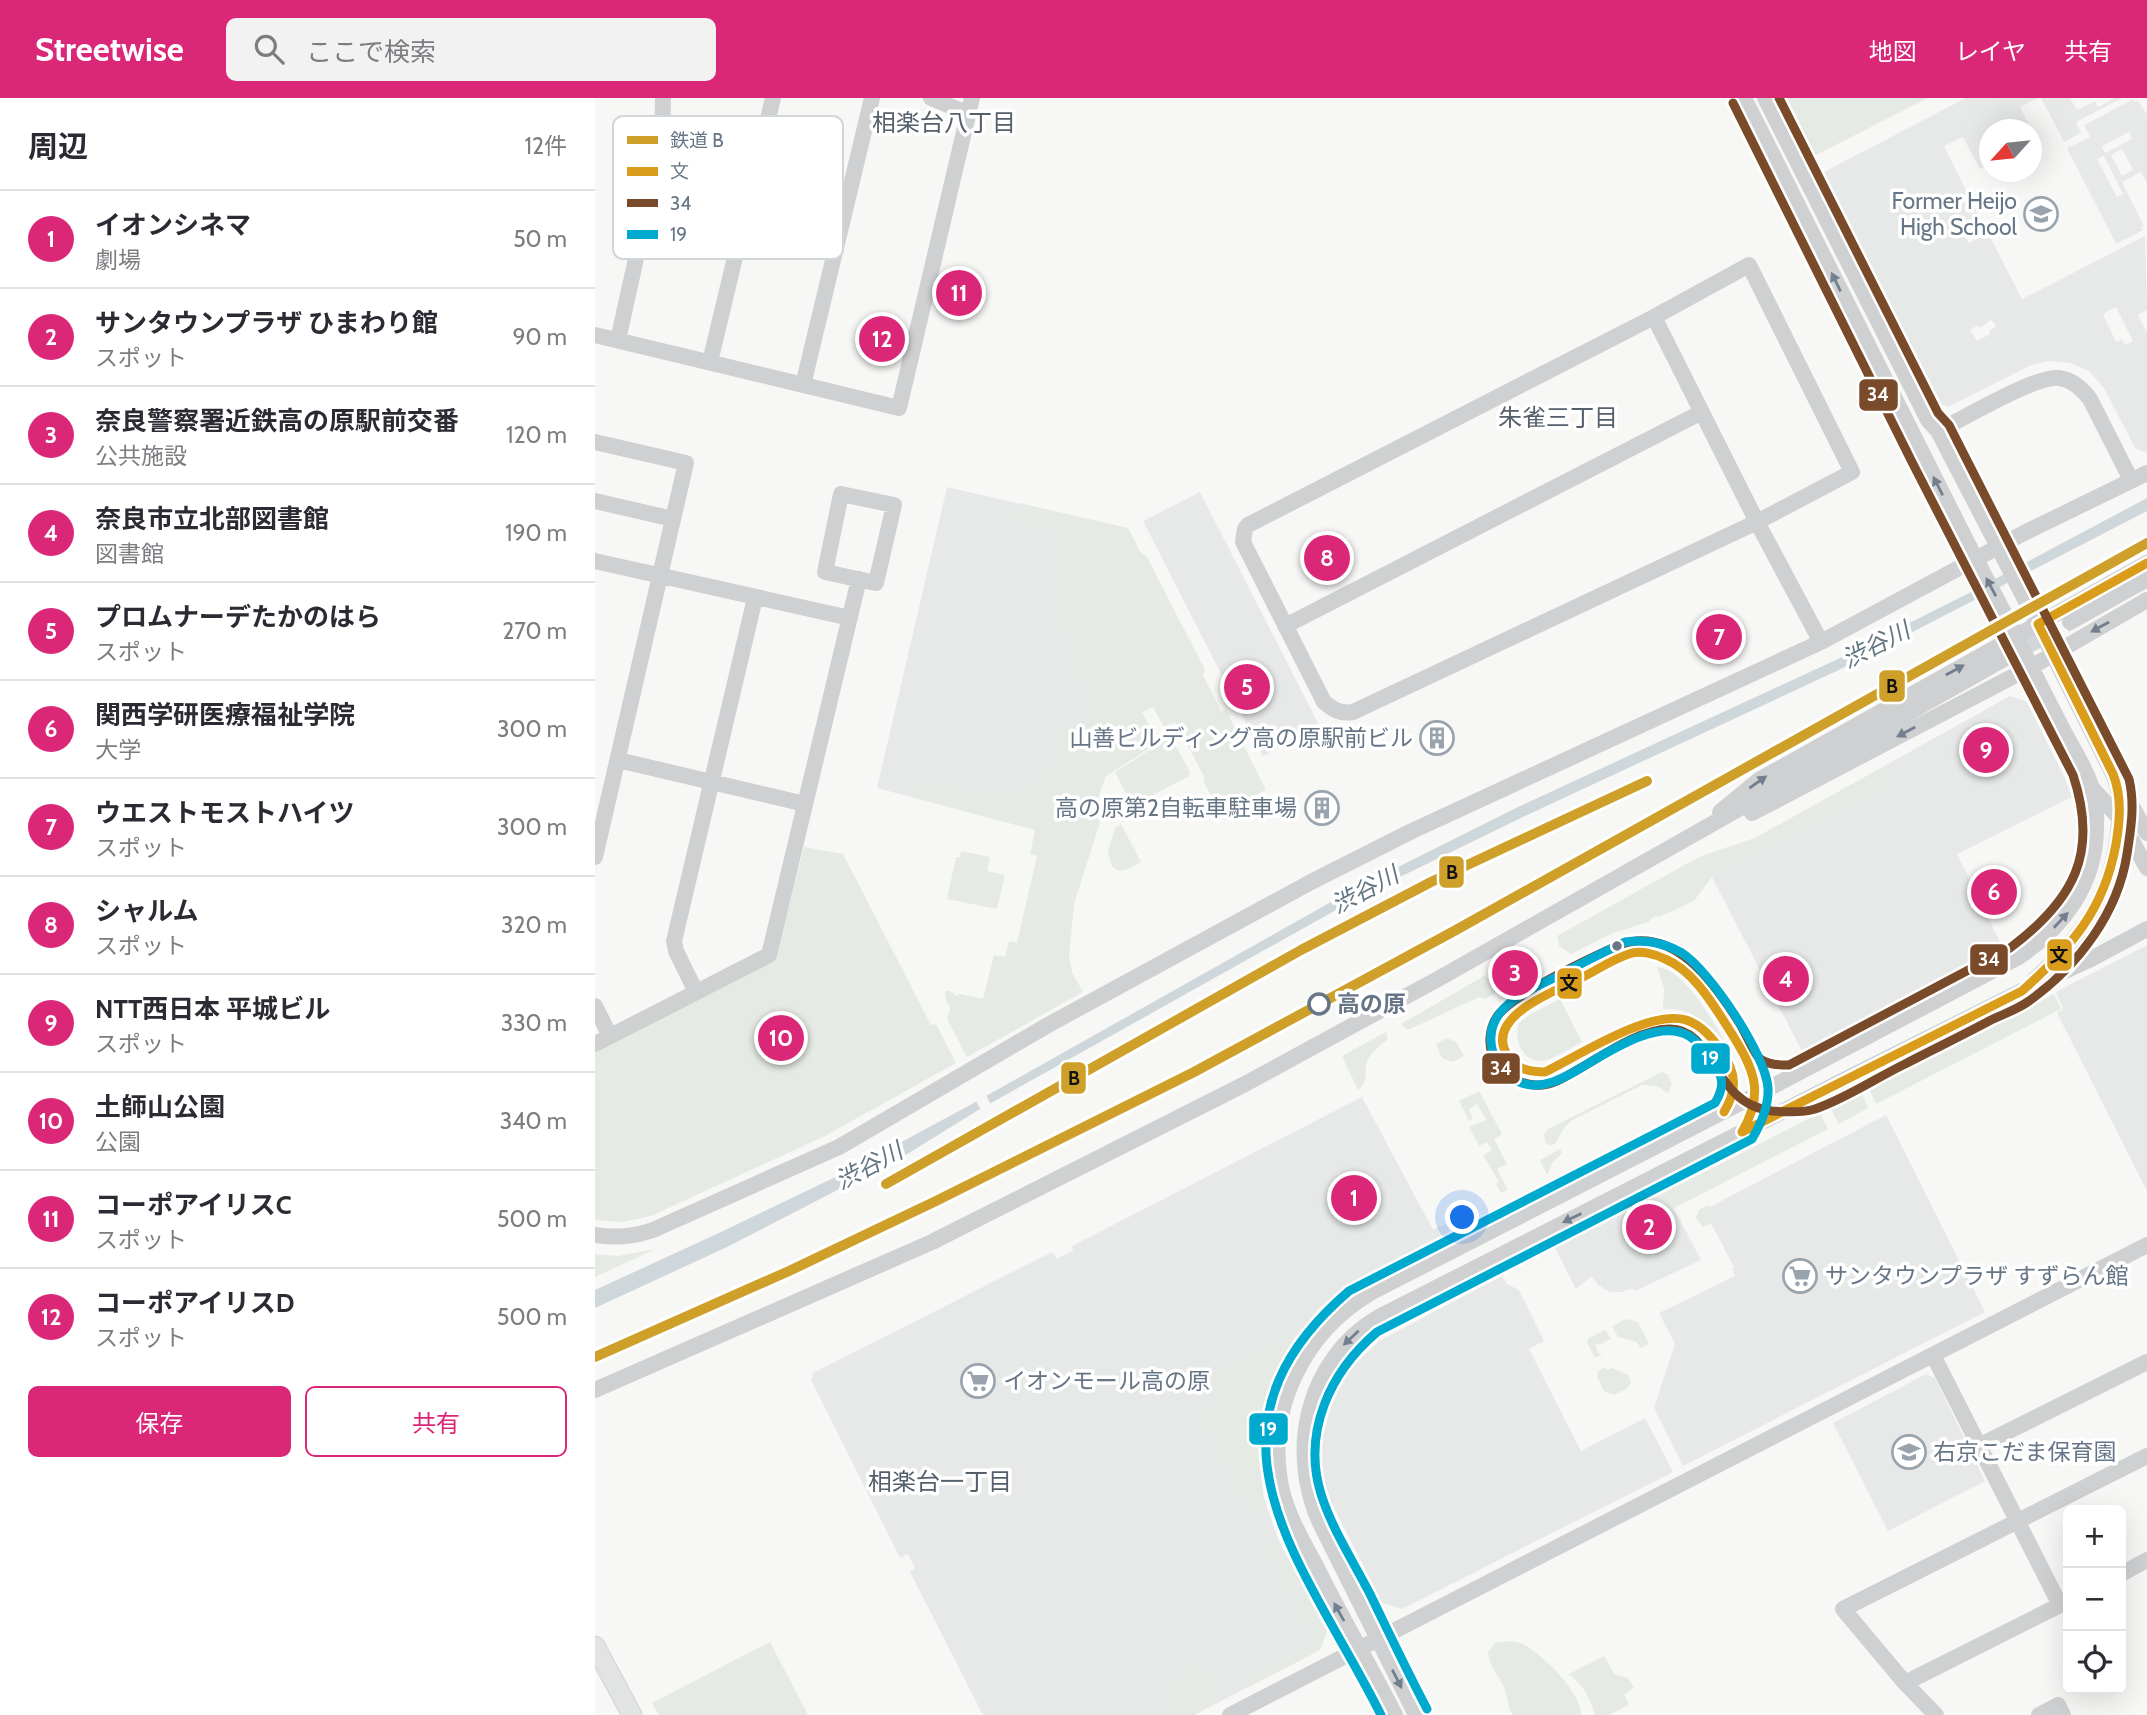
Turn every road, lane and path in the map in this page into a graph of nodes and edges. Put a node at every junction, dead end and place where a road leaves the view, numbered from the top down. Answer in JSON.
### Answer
{"nodes":[{"id":1,"x":663,"y":98,"type":"edge"},
{"id":2,"x":773,"y":98,"type":"edge"},
{"id":3,"x":871,"y":98,"type":"edge"},
{"id":4,"x":931,"y":98,"type":"edge"},
{"id":5,"x":1744,"y":98,"type":"edge"},
{"id":6,"x":1765,"y":98,"type":"edge"},
{"id":7,"x":970,"y":106,"type":"edge"},
{"id":8,"x":663,"y":116,"type":"edge"},
{"id":9,"x":769,"y":116,"type":"edge"},
{"id":10,"x":843,"y":216,"type":"edge"},
{"id":11,"x":636,"y":259,"type":"edge"},
{"id":12,"x":735,"y":259,"type":"edge"},
{"id":13,"x":833,"y":259,"type":"edge"},
{"id":14,"x":1654,"y":317,"type":"junction"},
{"id":15,"x":595,"y":335,"type":"edge"},
{"id":16,"x":618,"y":340,"type":"junction"},
{"id":17,"x":710,"y":362,"type":"junction"},
{"id":18,"x":803,"y":385,"type":"junction"},
{"id":19,"x":1702,"y":412,"type":"junction"},
{"id":20,"x":1938,"y":431,"type":"junction"},
{"id":21,"x":595,"y":442,"type":"edge"},
{"id":22,"x":2147,"y":472,"type":"edge"},
{"id":23,"x":2131,"y":480,"type":"junction"},
{"id":24,"x":595,"y":501,"type":"edge"},
{"id":25,"x":673,"y":519,"type":"junction"},
{"id":26,"x":1757,"y":522,"type":"junction"},
{"id":27,"x":595,"y":561,"type":"edge"},
{"id":28,"x":2147,"y":563,"type":"edge"},
{"id":29,"x":660,"y":575,"type":"junction"},
{"id":30,"x":859,"y":579,"type":"junction"},
{"id":31,"x":2147,"y":579,"type":"edge"},
{"id":32,"x":755,"y":598,"type":"junction"},
{"id":33,"x":2147,"y":600,"type":"edge"},
{"id":34,"x":850,"y":618,"type":"junction"},
{"id":35,"x":2036,"y":621,"type":"junction"},
{"id":36,"x":2070,"y":622,"type":"tunnel mouth"},
{"id":37,"x":1285,"y":626,"type":"junction"},
{"id":38,"x":2014,"y":632,"type":"junction"},
{"id":39,"x":1821,"y":642,"type":"junction"},
{"id":40,"x":2052,"y":653,"type":"junction"},
{"id":41,"x":2002,"y":660,"type":"tunnel mouth"},
{"id":42,"x":2031,"y":667,"type":"junction"},
{"id":43,"x":618,"y":760,"type":"junction"},
{"id":44,"x":2113,"y":774,"type":"junction"},
{"id":45,"x":711,"y":781,"type":"junction"},
{"id":46,"x":2091,"y":785,"type":"junction"},
{"id":47,"x":805,"y":804,"type":"junction"},
{"id":48,"x":2120,"y":819,"type":"junction"},
{"id":49,"x":2147,"y":833,"type":"edge"},
{"id":50,"x":2096,"y":840,"type":"junction"},
{"id":51,"x":1685,"y":841,"type":"junction"},
{"id":52,"x":595,"y":857,"type":"edge"},
{"id":53,"x":2147,"y":869,"type":"edge"},
{"id":54,"x":2147,"y":929,"type":"edge"},
{"id":55,"x":2022,"y":991,"type":"junction"},
{"id":56,"x":697,"y":992,"type":"junction"},
{"id":57,"x":595,"y":1006,"type":"edge"},
{"id":58,"x":610,"y":1036,"type":"junction"},
{"id":59,"x":595,"y":1044,"type":"edge"},
{"id":60,"x":595,"y":1235,"type":"edge"},
{"id":61,"x":2147,"y":1245,"type":"edge"},
{"id":62,"x":1933,"y":1355,"type":"junction"},
{"id":63,"x":2147,"y":1362,"type":"edge"},
{"id":64,"x":595,"y":1390,"type":"edge"},
{"id":65,"x":1979,"y":1446,"type":"junction"},
{"id":66,"x":2147,"y":1456,"type":"edge"},
{"id":67,"x":2018,"y":1522,"type":"junction"},
{"id":68,"x":2147,"y":1560,"type":"edge"},
{"id":69,"x":2126,"y":1571,"type":"edge"},
{"id":70,"x":2063,"y":1601,"type":"edge"},
{"id":71,"x":2063,"y":1604,"type":"edge"},
{"id":72,"x":1377,"y":1639,"type":"junction"},
{"id":73,"x":1360,"y":1647,"type":"junction"},
{"id":74,"x":597,"y":1653,"type":"edge"},
{"id":75,"x":1905,"y":1683,"type":"junction"},
{"id":76,"x":632,"y":1715,"type":"edge"},
{"id":77,"x":1230,"y":1715,"type":"edge"},
{"id":78,"x":1395,"y":1715,"type":"edge"},
{"id":79,"x":1416,"y":1715,"type":"edge"},
{"id":80,"x":1936,"y":1715,"type":"edge"},
{"id":81,"x":2039,"y":1715,"type":"edge"},
{"id":82,"x":2063,"y":1715,"type":"edge"}],
"edges":[{"from":1,"to":8,"type":"street"},
{"from":2,"to":9,"type":"street"},
{"from":3,"to":10,"type":"street"},
{"from":4,"to":7,"type":"street"},
{"from":38,"to":5,"type":"street","one_way":true,"bridge":true},
{"from":6,"to":20,"type":"street"},
{"from":7,"to":18,"type":"street"},
{"from":11,"to":16,"type":"street"},
{"from":12,"to":17,"type":"street"},
{"from":13,"to":18,"type":"street"},
{"from":14,"to":19,"type":"street"},
{"from":14,"to":26,"type":"street"},
{"from":14,"to":37,"type":"street"},
{"from":15,"to":16,"type":"street"},
{"from":16,"to":17,"type":"street"},
{"from":17,"to":18,"type":"street"},
{"from":19,"to":26,"type":"street"},
{"from":19,"to":37,"type":"street"},
{"from":20,"to":23,"type":"street"},
{"from":20,"to":35,"type":"street","bridge":true},
{"from":21,"to":25,"type":"street"},
{"from":22,"to":23,"type":"street"},
{"from":23,"to":39,"type":"street"},
{"from":24,"to":25,"type":"street"},
{"from":25,"to":29,"type":"street"},
{"from":26,"to":37,"type":"street"},
{"from":26,"to":39,"type":"street"},
{"from":27,"to":29,"type":"street"},
{"from":28,"to":35,"type":"street"},
{"from":29,"to":32,"type":"street"},
{"from":29,"to":43,"type":"street"},
{"from":30,"to":30,"type":"street"},
{"from":30,"to":34,"type":"street"},
{"from":31,"to":36,"type":"street"},
{"from":32,"to":34,"type":"street"},
{"from":32,"to":45,"type":"street"},
{"from":33,"to":40,"type":"street","one_way":true},
{"from":34,"to":47,"type":"street"},
{"from":35,"to":38,"type":"street"},
{"from":35,"to":40,"type":"street"},
{"from":38,"to":42,"type":"street"},
{"from":51,"to":38,"type":"street","one_way":true},
{"from":39,"to":60,"type":"street"},
{"from":40,"to":42,"type":"street"},
{"from":40,"to":44,"type":"street"},
{"from":41,"to":51,"type":"street"},
{"from":42,"to":46,"type":"street"},
{"from":42,"to":51,"type":"street","one_way":true},
{"from":43,"to":45,"type":"street"},
{"from":43,"to":52,"type":"street"},
{"from":44,"to":48,"type":"street"},
{"from":44,"to":49,"type":"street"},
{"from":45,"to":47,"type":"street"},
{"from":45,"to":56,"type":"street"},
{"from":46,"to":48,"type":"street"},
{"from":46,"to":50,"type":"street"},
{"from":47,"to":56,"type":"street"},
{"from":48,"to":49,"type":"street"},
{"from":48,"to":50,"type":"street"},
{"from":48,"to":53,"type":"street"},
{"from":48,"to":55,"type":"street"},
{"from":73,"to":50,"type":"street","one_way":true},
{"from":51,"to":64,"type":"street"},
{"from":54,"to":55,"type":"street"},
{"from":55,"to":72,"type":"street","one_way":true},
{"from":56,"to":58,"type":"street"},
{"from":57,"to":58,"type":"street"},
{"from":58,"to":59,"type":"street"},
{"from":61,"to":62,"type":"street"},
{"from":62,"to":65,"type":"street"},
{"from":62,"to":72,"type":"street"},
{"from":63,"to":65,"type":"street"},
{"from":65,"to":67,"type":"street"},
{"from":66,"to":67,"type":"street"},
{"from":67,"to":70,"type":"street"},
{"from":67,"to":75,"type":"street"},
{"from":68,"to":69,"type":"street"},
{"from":71,"to":75,"type":"street"},
{"from":72,"to":73,"type":"street"},
{"from":72,"to":79,"type":"street","one_way":true},
{"from":73,"to":77,"type":"street"},
{"from":73,"to":78,"type":"street"},
{"from":74,"to":76,"type":"main road"},
{"from":75,"to":80,"type":"street"},
{"from":81,"to":82,"type":"street"}]}
